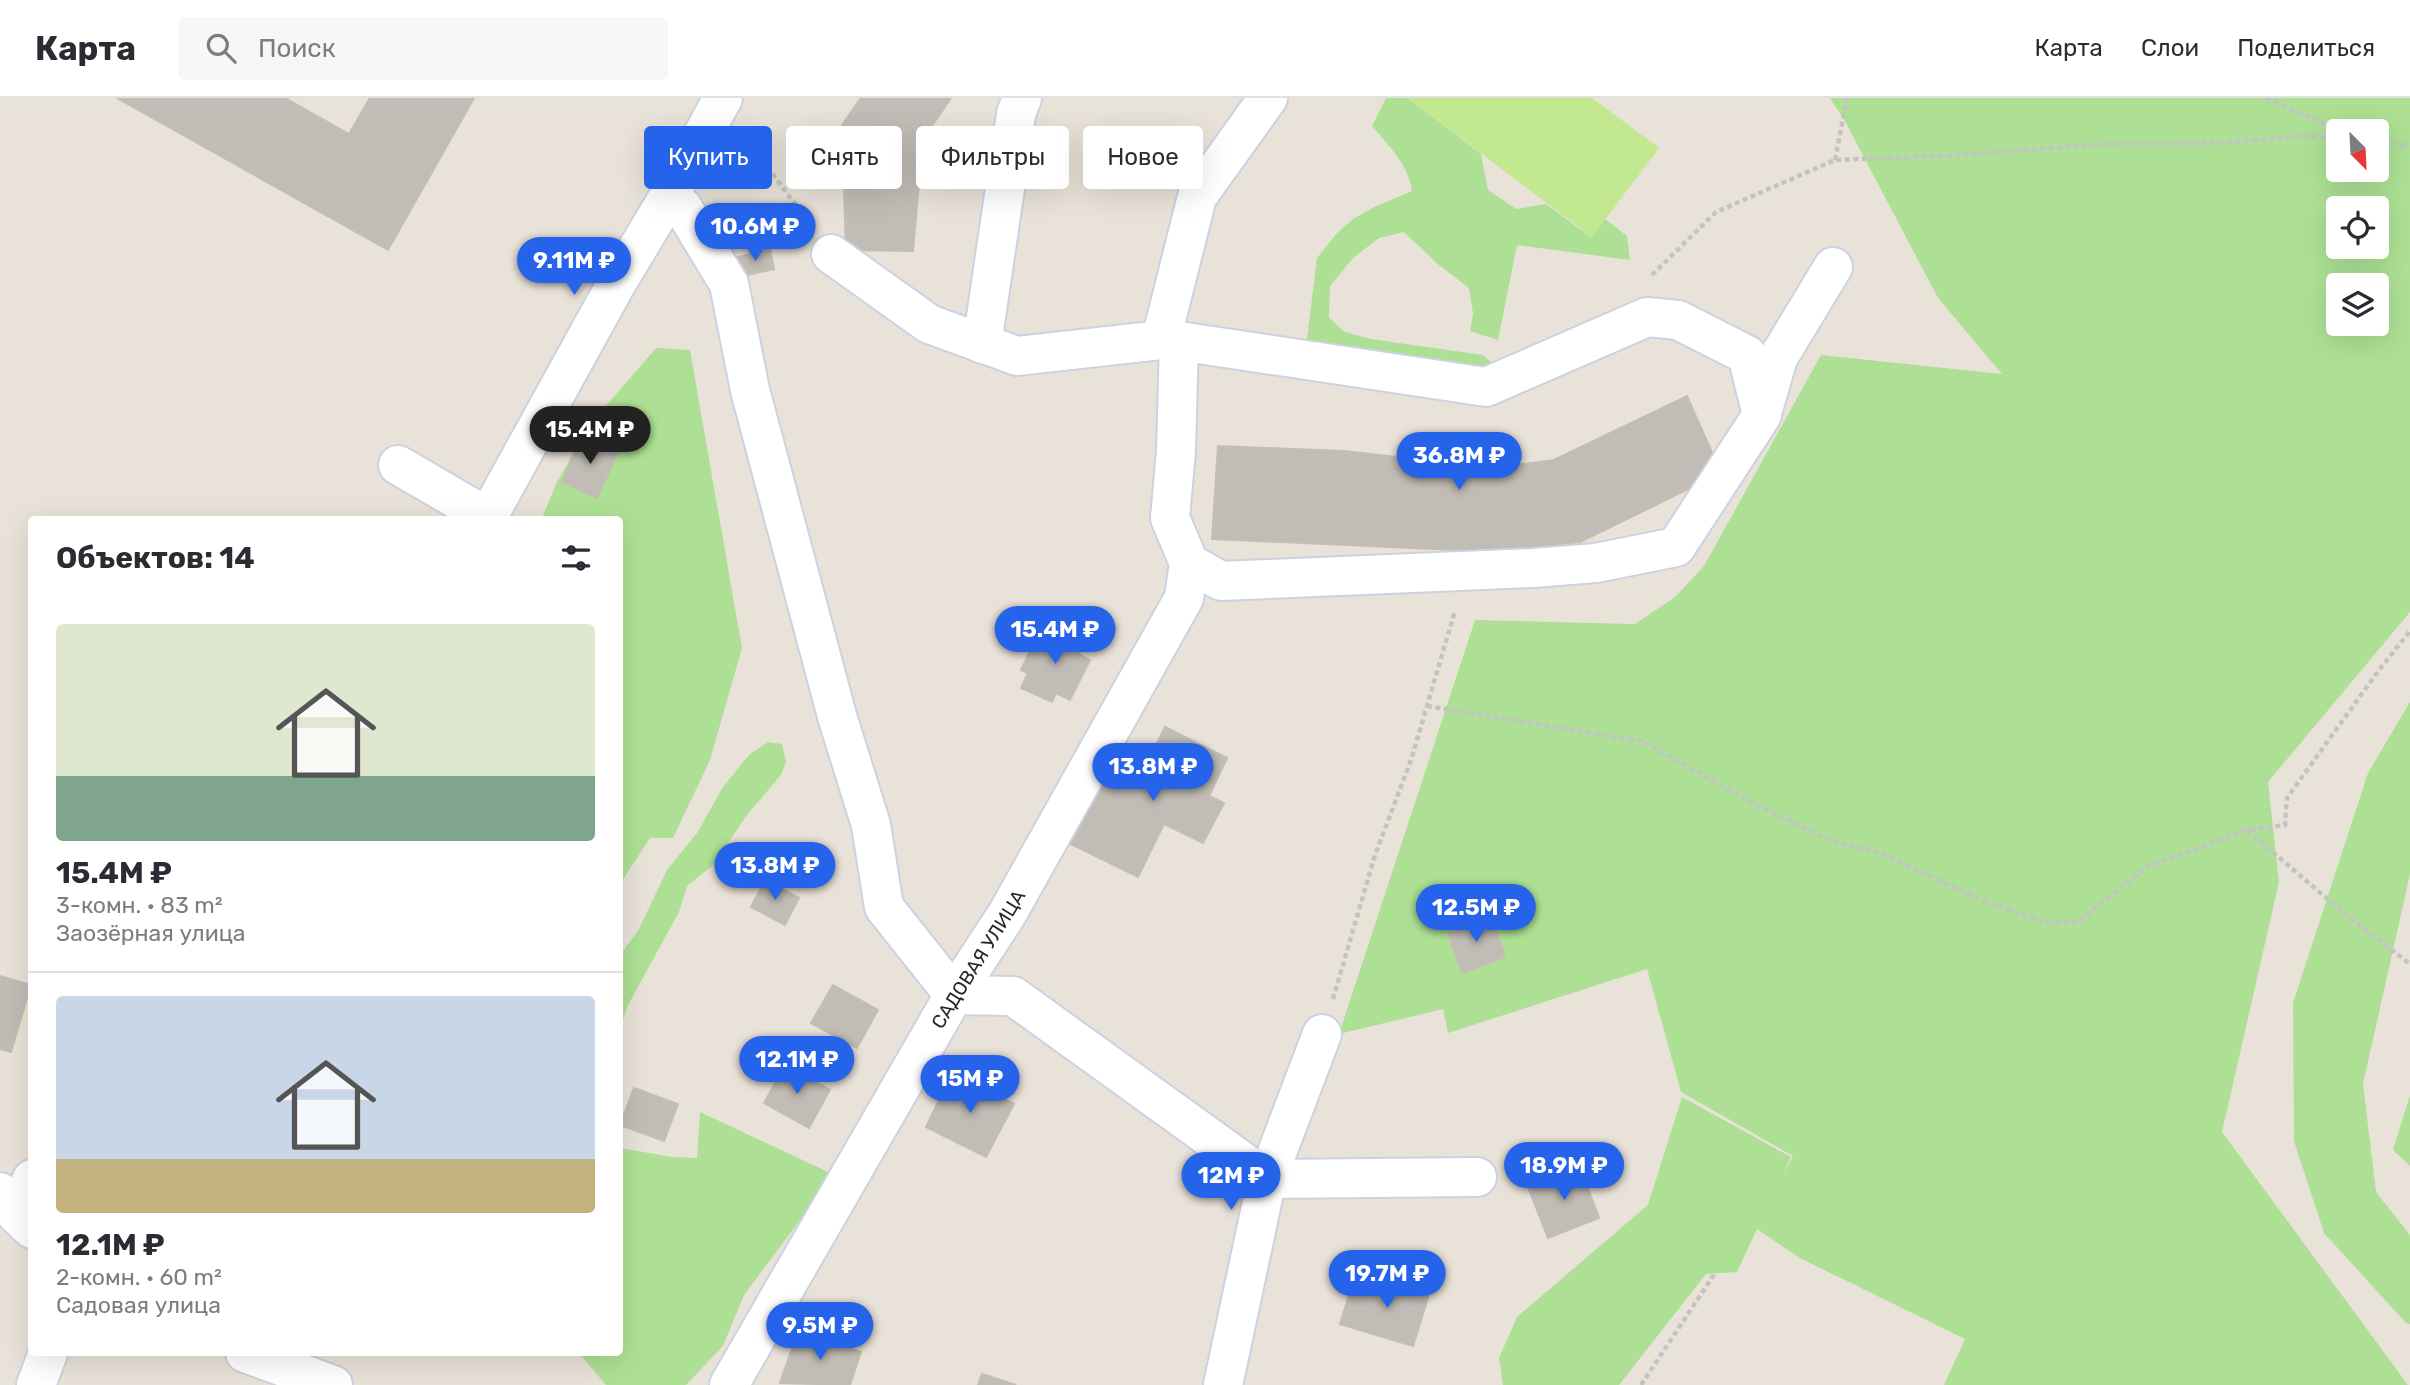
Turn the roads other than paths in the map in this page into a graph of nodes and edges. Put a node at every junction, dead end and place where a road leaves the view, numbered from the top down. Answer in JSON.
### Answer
{"nodes":[{"id":1,"x":1023,"y":98,"type":"edge"},
{"id":2,"x":1268,"y":98,"type":"edge"},
{"id":3,"x":735,"y":108,"type":"edge"},
{"id":4,"x":669,"y":196,"type":"junction"},
{"id":5,"x":831,"y":254,"type":"road end"},
{"id":6,"x":1833,"y":267,"type":"dead end"},
{"id":7,"x":1170,"y":341,"type":"junction"},
{"id":8,"x":982,"y":345,"type":"junction"},
{"id":9,"x":1762,"y":415,"type":"junction"},
{"id":10,"x":398,"y":465,"type":"dead end"},
{"id":11,"x":484,"y":516,"type":"edge"},
{"id":12,"x":488,"y":516,"type":"edge"},
{"id":13,"x":1189,"y":563,"type":"junction"},
{"id":14,"x":954,"y":995,"type":"junction"},
{"id":15,"x":1322,"y":1034,"type":"road end"},
{"id":16,"x":1477,"y":1177,"type":"dead end"},
{"id":17,"x":1268,"y":1179,"type":"junction"},
{"id":18,"x":28,"y":1187,"type":"edge"},
{"id":19,"x":16,"y":1212,"type":"edge"},
{"id":20,"x":47,"y":1356,"type":"edge"},
{"id":21,"x":257,"y":1356,"type":"edge"},
{"id":22,"x":315,"y":1371,"type":"edge"},
{"id":23,"x":36,"y":1385,"type":"edge"},
{"id":24,"x":729,"y":1385,"type":"edge"},
{"id":25,"x":1223,"y":1385,"type":"edge"}],
"edges":[{"from":1,"to":8,"type":"street"},
{"from":2,"to":7,"type":"street"},
{"from":3,"to":4,"type":"street"},
{"from":4,"to":12,"type":"street"},
{"from":4,"to":14,"type":"street"},
{"from":5,"to":8,"type":"street"},
{"from":6,"to":9,"type":"street"},
{"from":7,"to":8,"type":"street"},
{"from":7,"to":9,"type":"street"},
{"from":7,"to":13,"type":"street"},
{"from":9,"to":13,"type":"street"},
{"from":10,"to":11,"type":"street"},
{"from":13,"to":14,"type":"street","name":"САДОВАЯ УЛИЦА"},
{"from":14,"to":17,"type":"street"},
{"from":14,"to":24,"type":"street","name":"САДОВАЯ УЛИЦА"},
{"from":15,"to":17,"type":"street"},
{"from":16,"to":17,"type":"street"},
{"from":17,"to":25,"type":"street"},
{"from":18,"to":19,"type":"street"},
{"from":20,"to":23,"type":"street"},
{"from":21,"to":22,"type":"street"}]}
